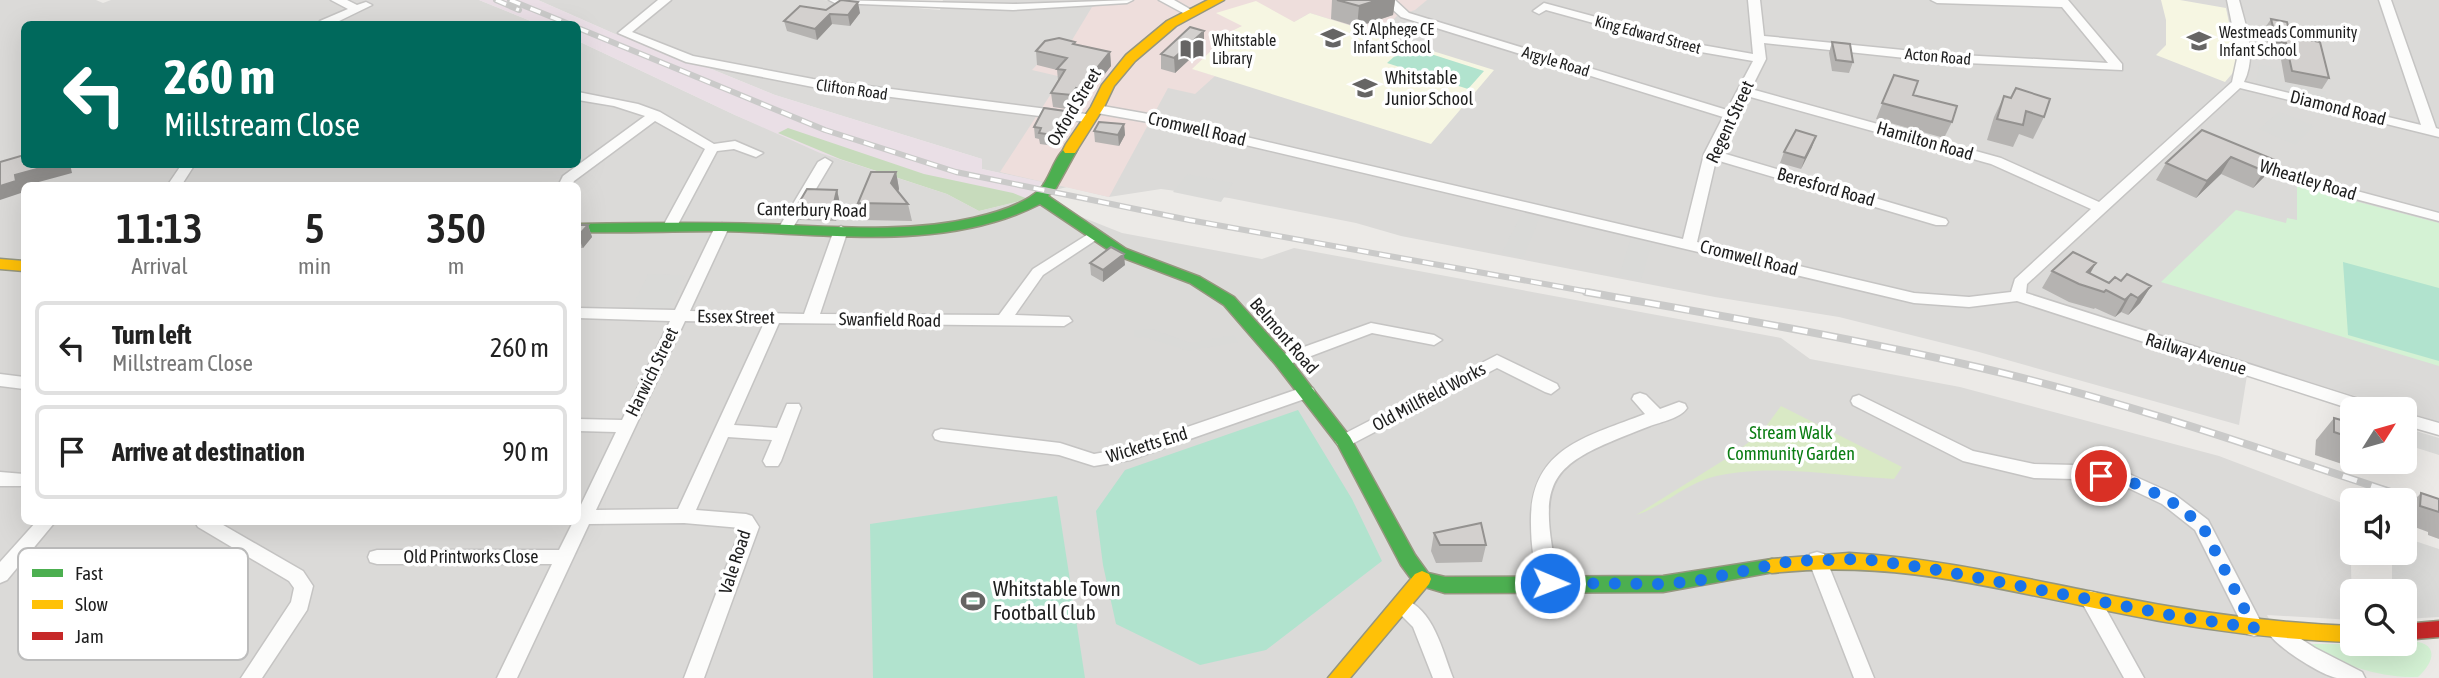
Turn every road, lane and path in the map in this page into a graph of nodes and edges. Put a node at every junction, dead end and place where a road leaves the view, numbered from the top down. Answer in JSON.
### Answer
{"nodes":[{"id":1,"x":337,"y":0,"type":"edge"},
{"id":2,"x":665,"y":0,"type":"edge"},
{"id":3,"x":835,"y":0,"type":"edge"},
{"id":4,"x":1126,"y":0,"type":"edge"},
{"id":5,"x":1165,"y":0,"type":"edge"},
{"id":6,"x":1218,"y":0,"type":"edge"},
{"id":7,"x":1388,"y":0,"type":"edge"},
{"id":8,"x":1754,"y":0,"type":"edge"},
{"id":9,"x":1940,"y":0,"type":"edge"},
{"id":10,"x":2233,"y":0,"type":"edge"},
{"id":11,"x":2385,"y":0,"type":"edge"},
{"id":12,"x":2064,"y":2,"type":"edge"},
{"id":13,"x":1539,"y":11,"type":"dead end"},
{"id":14,"x":1189,"y":12,"type":"junction"},
{"id":15,"x":331,"y":21,"type":"edge"},
{"id":16,"x":1759,"y":39,"type":"junction"},
{"id":17,"x":1760,"y":59,"type":"junction"},
{"id":18,"x":2237,"y":84,"type":"junction"},
{"id":19,"x":1744,"y":91,"type":"junction"},
{"id":20,"x":581,"y":96,"type":"edge"},
{"id":21,"x":1091,"y":114,"type":"junction"},
{"id":22,"x":655,"y":115,"type":"junction"},
{"id":23,"x":1730,"y":115,"type":"junction"},
{"id":24,"x":2435,"y":132,"type":"edge"},
{"id":25,"x":712,"y":148,"type":"junction"},
{"id":26,"x":755,"y":153,"type":"dead end"},
{"id":27,"x":1711,"y":155,"type":"junction"},
{"id":28,"x":2237,"y":158,"type":"edge"},
{"id":29,"x":825,"y":162,"type":"dead end"},
{"id":30,"x":567,"y":182,"type":"edge"},
{"id":31,"x":1041,"y":198,"type":"junction"},
{"id":32,"x":2100,"y":208,"type":"junction"},
{"id":33,"x":2439,"y":217,"type":"edge"},
{"id":34,"x":1941,"y":222,"type":"dead end"},
{"id":35,"x":581,"y":228,"type":"edge"},
{"id":36,"x":669,"y":228,"type":"junction"},
{"id":37,"x":722,"y":228,"type":"junction"},
{"id":38,"x":785,"y":229,"type":"junction"},
{"id":39,"x":841,"y":230,"type":"junction"},
{"id":40,"x":1095,"y":236,"type":"junction"},
{"id":41,"x":1689,"y":244,"type":"junction"},
{"id":42,"x":0,"y":264,"type":"edge"},
{"id":43,"x":21,"y":266,"type":"edge"},
{"id":44,"x":2018,"y":296,"type":"junction"},
{"id":45,"x":581,"y":313,"type":"edge"},
{"id":46,"x":678,"y":316,"type":"junction"},
{"id":47,"x":774,"y":318,"type":"junction"},
{"id":48,"x":810,"y":318,"type":"junction"},
{"id":49,"x":1064,"y":321,"type":"dead end"},
{"id":50,"x":1002,"y":322,"type":"junction"},
{"id":51,"x":1434,"y":340,"type":"dead end"},
{"id":52,"x":1282,"y":361,"type":"junction"},
{"id":53,"x":0,"y":380,"type":"edge"},
{"id":54,"x":21,"y":383,"type":"edge"},
{"id":55,"x":1551,"y":388,"type":"dead end"},
{"id":56,"x":1307,"y":392,"type":"junction"},
{"id":57,"x":1640,"y":399,"type":"dead end"},
{"id":58,"x":2340,"y":399,"type":"edge"},
{"id":59,"x":1859,"y":401,"type":"dead end"},
{"id":60,"x":793,"y":408,"type":"dead end"},
{"id":61,"x":1679,"y":408,"type":"dead end"},
{"id":62,"x":1658,"y":417,"type":"junction"},
{"id":63,"x":2417,"y":423,"type":"edge"},
{"id":64,"x":581,"y":425,"type":"edge"},
{"id":65,"x":626,"y":426,"type":"junction"},
{"id":66,"x":2439,"y":429,"type":"edge"},
{"id":67,"x":724,"y":431,"type":"junction"},
{"id":68,"x":782,"y":434,"type":"junction"},
{"id":69,"x":941,"y":435,"type":"dead end"},
{"id":70,"x":1344,"y":441,"type":"junction"},
{"id":71,"x":772,"y":461,"type":"dead end"},
{"id":72,"x":0,"y":479,"type":"edge"},
{"id":73,"x":21,"y":480,"type":"edge"},
{"id":74,"x":684,"y":516,"type":"junction"},
{"id":75,"x":583,"y":517,"type":"junction"},
{"id":76,"x":581,"y":521,"type":"edge"},
{"id":77,"x":43,"y":525,"type":"edge"},
{"id":78,"x":209,"y":525,"type":"edge"},
{"id":79,"x":579,"y":525,"type":"edge"},
{"id":80,"x":23,"y":548,"type":"edge"},
{"id":81,"x":18,"y":554,"type":"edge"},
{"id":82,"x":377,"y":557,"type":"dead end"},
{"id":83,"x":565,"y":557,"type":"junction"},
{"id":84,"x":1816,"y":559,"type":"junction"},
{"id":85,"x":0,"y":575,"type":"edge"},
{"id":86,"x":1422,"y":579,"type":"junction"},
{"id":87,"x":1550,"y":583,"type":"junction"},
{"id":88,"x":2090,"y":599,"type":"junction"},
{"id":89,"x":1402,"y":606,"type":"junction"},
{"id":90,"x":2254,"y":628,"type":"junction"},
{"id":91,"x":2276,"y":631,"type":"junction"},
{"id":92,"x":2417,"y":633,"type":"edge"},
{"id":93,"x":2340,"y":634,"type":"edge"},
{"id":94,"x":2437,"y":634,"type":"edge"},
{"id":95,"x":251,"y":678,"type":"edge"},
{"id":96,"x":507,"y":678,"type":"edge"},
{"id":97,"x":694,"y":678,"type":"edge"},
{"id":98,"x":1338,"y":678,"type":"edge"},
{"id":99,"x":1443,"y":678,"type":"edge"},
{"id":100,"x":1864,"y":678,"type":"edge"},
{"id":101,"x":2134,"y":678,"type":"edge"},
{"id":102,"x":2355,"y":678,"type":"edge"}],
"edges":[{"from":1,"to":15,"type":"street"},
{"from":2,"to":21,"type":"street","name":"Clifton Road"},
{"from":3,"to":4,"type":"street"},
{"from":5,"to":14,"type":"street"},
{"from":6,"to":14,"type":"street","name":"Oxford Street"},
{"from":7,"to":23,"type":"street","name":"Argyle Road"},
{"from":8,"to":16,"type":"street","name":"Regent Street"},
{"from":9,"to":12,"type":"street"},
{"from":10,"to":18,"type":"street"},
{"from":11,"to":24,"type":"street"},
{"from":12,"to":16,"type":"street","name":"Acton Road"},
{"from":13,"to":17,"type":"street","name":"King Edward Street"},
{"from":14,"to":21,"type":"street","name":"Oxford Street"},
{"from":16,"to":17,"type":"street","name":"Regent Street"},
{"from":17,"to":19,"type":"street","name":"Regent Street"},
{"from":18,"to":24,"type":"street","name":"Diamond Road"},
{"from":18,"to":32,"type":"street"},
{"from":19,"to":23,"type":"street","name":"Regent Street"},
{"from":19,"to":32,"type":"street","name":"Hamilton Road"},
{"from":20,"to":22,"type":"street"},
{"from":21,"to":31,"type":"street","name":"Oxford Street"},
{"from":21,"to":41,"type":"street","name":"Cromwell Road"},
{"from":22,"to":25,"type":"street"},
{"from":22,"to":30,"type":"street"},
{"from":23,"to":27,"type":"street","name":"Regent Street"},
{"from":25,"to":26,"type":"street"},
{"from":25,"to":36,"type":"street"},
{"from":27,"to":34,"type":"street","name":"Beresford Road"},
{"from":27,"to":41,"type":"street","name":"Regent Street"},
{"from":28,"to":33,"type":"street","name":"Wheatley Road"},
{"from":29,"to":38,"type":"street"},
{"from":31,"to":39,"type":"street","name":"Canterbury Road"},
{"from":31,"to":40,"type":"street","name":"Belmont Road"},
{"from":32,"to":44,"type":"street"},
{"from":35,"to":36,"type":"street","name":"Canterbury Road"},
{"from":36,"to":37,"type":"street","name":"Canterbury Road"},
{"from":37,"to":38,"type":"street","name":"Canterbury Road"},
{"from":37,"to":46,"type":"street","name":"Harwich Street"},
{"from":38,"to":39,"type":"street","name":"Canterbury Road"},
{"from":39,"to":48,"type":"street","name":"Swanfield Road"},
{"from":40,"to":50,"type":"street"},
{"from":40,"to":52,"type":"street","name":"Belmont Road"},
{"from":41,"to":44,"type":"street","name":"Cromwell Road"},
{"from":42,"to":43,"type":"street"},
{"from":44,"to":58,"type":"street","name":"Railway Avenue"},
{"from":45,"to":46,"type":"street","name":"Essex Street"},
{"from":46,"to":47,"type":"street","name":"Essex Street"},
{"from":46,"to":65,"type":"street","name":"Harwich Street"},
{"from":47,"to":48,"type":"street","name":"Essex Street"},
{"from":47,"to":67,"type":"street"},
{"from":48,"to":50,"type":"street","name":"Swanfield Road"},
{"from":49,"to":50,"type":"street","name":"Swanfield Road"},
{"from":51,"to":52,"type":"street"},
{"from":52,"to":56,"type":"street","name":"Belmont Road"},
{"from":53,"to":54,"type":"street"},
{"from":55,"to":70,"type":"street","name":"Old Millfield Works"},
{"from":56,"to":69,"type":"street","name":"Wicketts End"},
{"from":56,"to":70,"type":"street","name":"Belmont Road"},
{"from":57,"to":62,"type":"street"},
{"from":59,"to":90,"type":"street"},
{"from":60,"to":68,"type":"street"},
{"from":61,"to":62,"type":"street"},
{"from":62,"to":87,"type":"street"},
{"from":63,"to":66,"type":"street"},
{"from":64,"to":65,"type":"street"},
{"from":65,"to":75,"type":"street","name":"Harwich Street"},
{"from":67,"to":68,"type":"street"},
{"from":67,"to":74,"type":"street"},
{"from":68,"to":71,"type":"street"},
{"from":70,"to":86,"type":"street","name":"Belmont Road"},
{"from":72,"to":73,"type":"street"},
{"from":74,"to":75,"type":"street","name":"Vale Road"},
{"from":74,"to":97,"type":"street","name":"Vale Road"},
{"from":75,"to":76,"type":"street","name":"Harwich Street"},
{"from":77,"to":80,"type":"street"},
{"from":78,"to":95,"type":"street"},
{"from":79,"to":83,"type":"street","name":"Harwich Street"},
{"from":81,"to":85,"type":"street"},
{"from":82,"to":83,"type":"street","name":"Old Printworks Close"},
{"from":83,"to":96,"type":"street","name":"Harwich Street"},
{"from":84,"to":87,"type":"street"},
{"from":84,"to":88,"type":"street"},
{"from":84,"to":100,"type":"street"},
{"from":86,"to":87,"type":"street"},
{"from":86,"to":89,"type":"street"},
{"from":88,"to":90,"type":"street"},
{"from":88,"to":101,"type":"street"},
{"from":89,"to":98,"type":"street"},
{"from":89,"to":99,"type":"street"},
{"from":90,"to":91,"type":"street"},
{"from":91,"to":93,"type":"street"},
{"from":91,"to":102,"type":"street"},
{"from":92,"to":94,"type":"street"}]}
